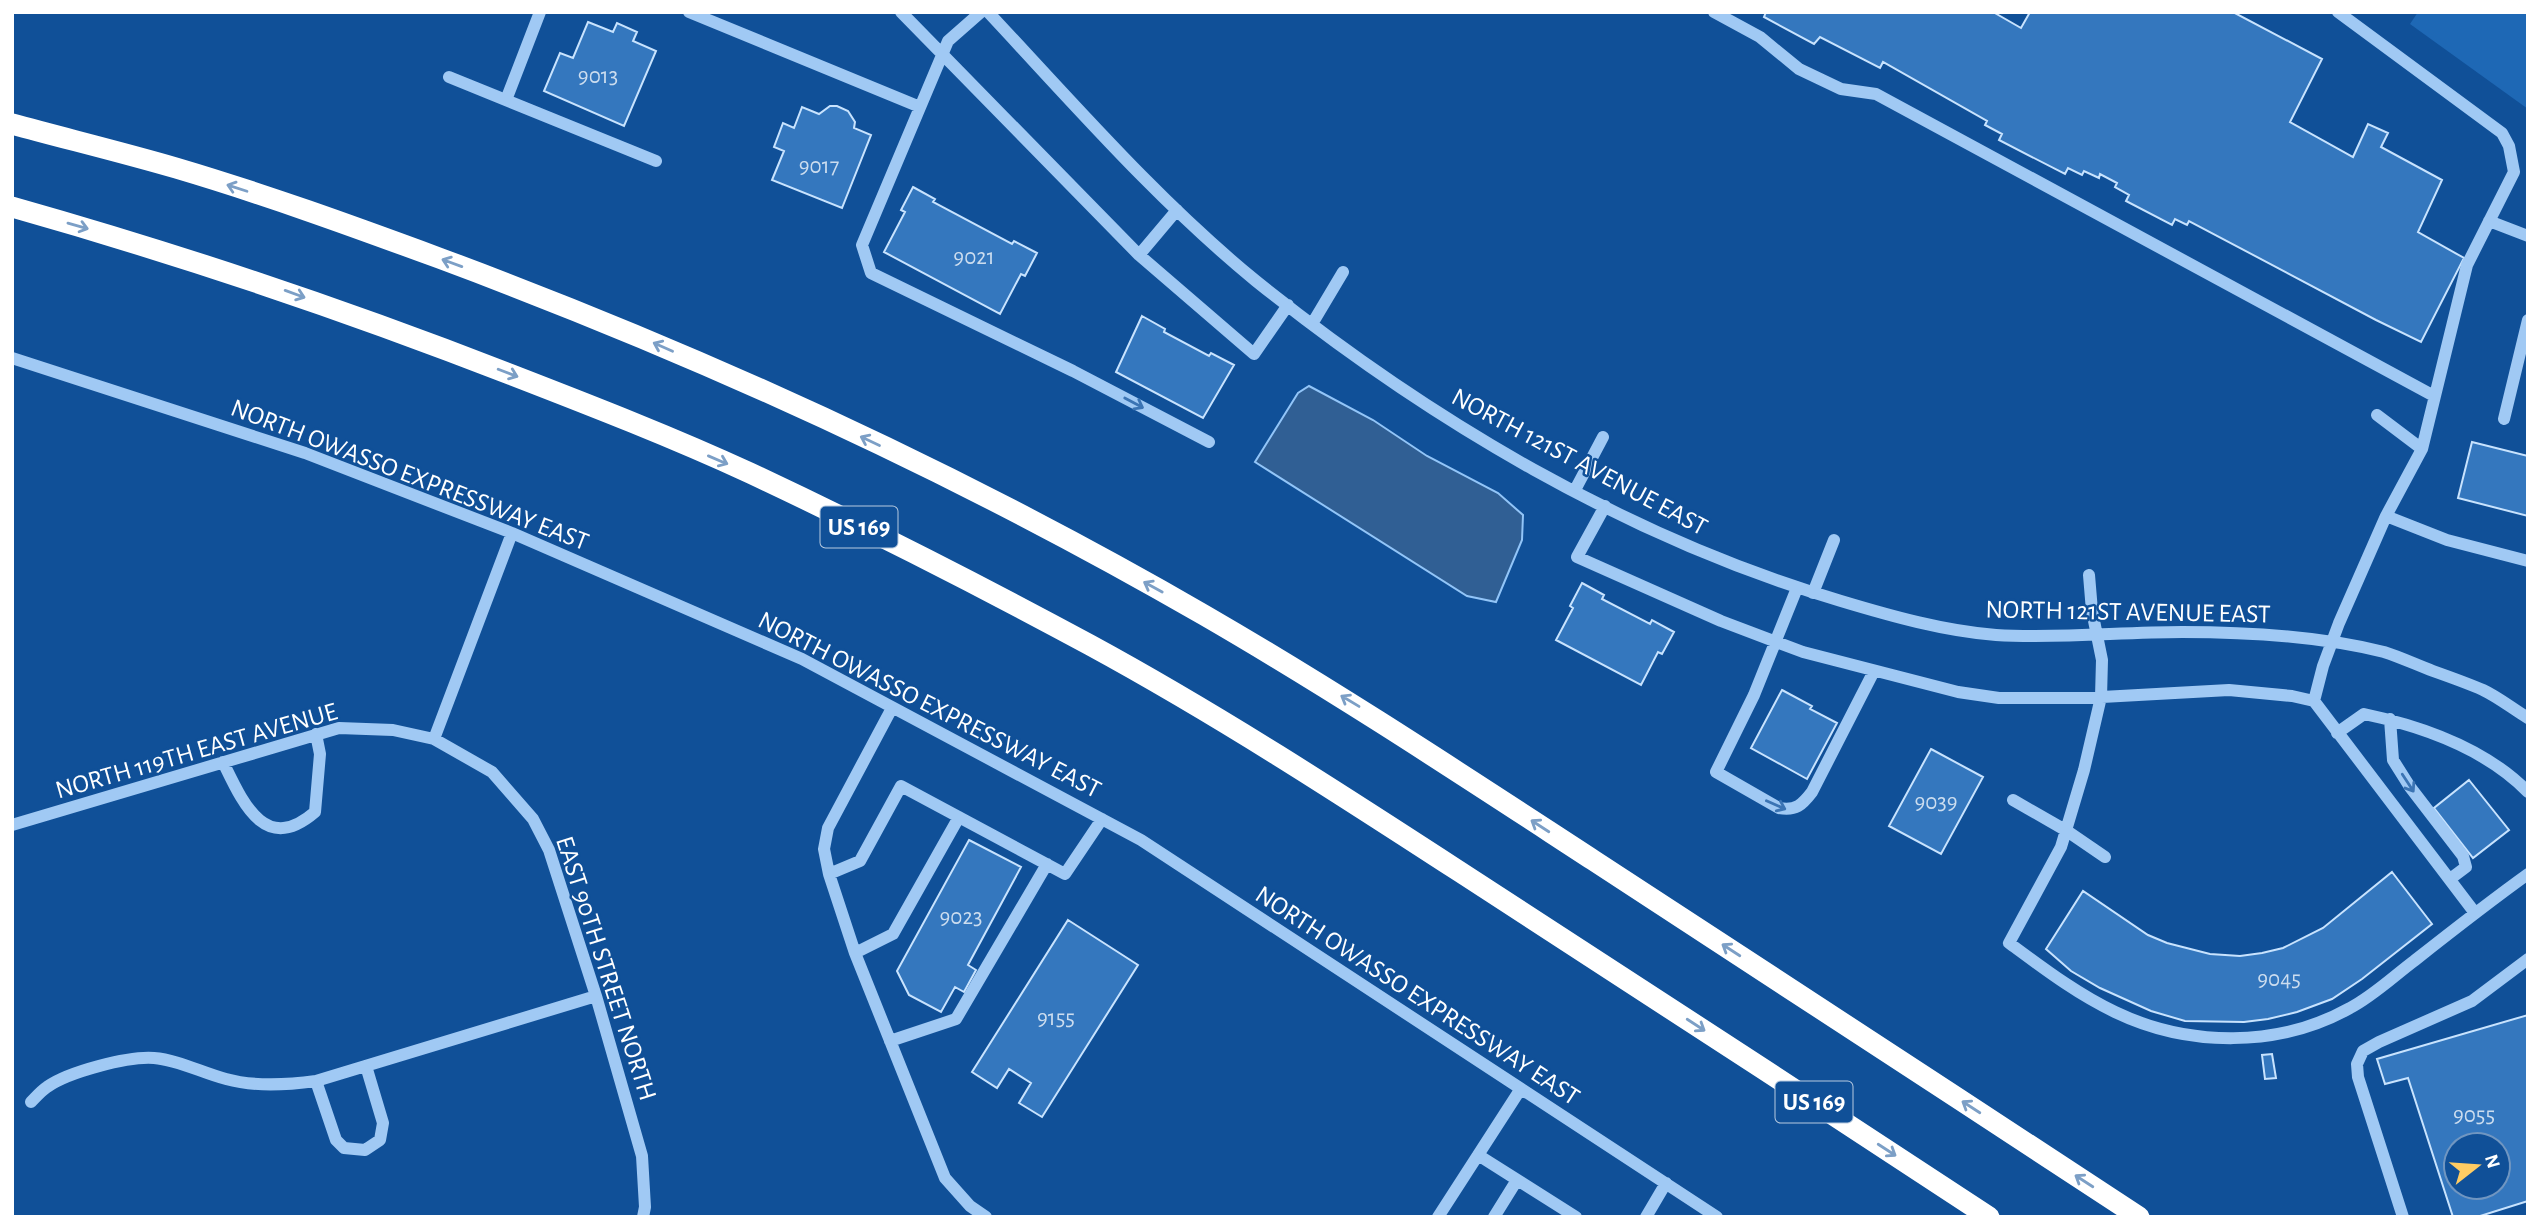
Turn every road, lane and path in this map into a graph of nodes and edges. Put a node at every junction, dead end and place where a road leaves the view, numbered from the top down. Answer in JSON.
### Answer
{"nodes":[{"id":1,"x":540,"y":12,"type":"edge"},
{"id":2,"x":689,"y":12,"type":"edge"},
{"id":3,"x":901,"y":12,"type":"edge"},
{"id":4,"x":981,"y":12,"type":"edge"},
{"id":5,"x":988,"y":12,"type":"edge"},
{"id":6,"x":1714,"y":12,"type":"edge"},
{"id":7,"x":2338,"y":12,"type":"edge"},
{"id":8,"x":942,"y":55,"type":"junction"},
{"id":9,"x":449,"y":77,"type":"dead end"},
{"id":10,"x":506,"y":100,"type":"junction"},
{"id":11,"x":920,"y":107,"type":"junction"},
{"id":12,"x":12,"y":124,"type":"edge"},
{"id":13,"x":656,"y":161,"type":"dead end"},
{"id":14,"x":12,"y":207,"type":"edge"},
{"id":15,"x":1177,"y":210,"type":"junction"},
{"id":16,"x":2489,"y":221,"type":"junction"},
{"id":17,"x":2528,"y":236,"type":"edge"},
{"id":18,"x":1139,"y":255,"type":"junction"},
{"id":19,"x":1343,"y":272,"type":"dead end"},
{"id":20,"x":1288,"y":305,"type":"junction"},
{"id":21,"x":2528,"y":320,"type":"edge"},
{"id":22,"x":1312,"y":324,"type":"junction"},
{"id":23,"x":12,"y":358,"type":"edge"},
{"id":24,"x":2434,"y":396,"type":"junction"},
{"id":25,"x":2377,"y":415,"type":"dead end"},
{"id":26,"x":2504,"y":419,"type":"dead end"},
{"id":27,"x":1603,"y":438,"type":"dead end"},
{"id":28,"x":1209,"y":442,"type":"dead end"},
{"id":29,"x":2422,"y":449,"type":"junction"},
{"id":30,"x":1575,"y":490,"type":"junction"},
{"id":31,"x":1605,"y":506,"type":"junction"},
{"id":32,"x":2386,"y":516,"type":"junction"},
{"id":33,"x":512,"y":533,"type":"junction"},
{"id":34,"x":1834,"y":540,"type":"dead end"},
{"id":35,"x":2528,"y":561,"type":"edge"},
{"id":36,"x":2089,"y":575,"type":"dead end"},
{"id":37,"x":1797,"y":588,"type":"junction"},
{"id":38,"x":1813,"y":593,"type":"junction"},
{"id":39,"x":2096,"y":634,"type":"junction"},
{"id":40,"x":1777,"y":642,"type":"junction"},
{"id":41,"x":2331,"y":643,"type":"junction"},
{"id":42,"x":1874,"y":671,"type":"junction"},
{"id":43,"x":2101,"y":697,"type":"junction"},
{"id":44,"x":2314,"y":701,"type":"junction"},
{"id":45,"x":892,"y":708,"type":"junction"},
{"id":46,"x":2528,"y":718,"type":"edge"},
{"id":47,"x":2390,"y":719,"type":"junction"},
{"id":48,"x":2337,"y":733,"type":"junction"},
{"id":49,"x":316,"y":734,"type":"junction"},
{"id":50,"x":434,"y":739,"type":"junction"},
{"id":51,"x":223,"y":762,"type":"junction"},
{"id":52,"x":2528,"y":792,"type":"edge"},
{"id":53,"x":2013,"y":800,"type":"dead end"},
{"id":54,"x":959,"y":817,"type":"junction"},
{"id":55,"x":1102,"y":819,"type":"junction"},
{"id":56,"x":12,"y":825,"type":"edge"},
{"id":57,"x":2067,"y":831,"type":"junction"},
{"id":58,"x":2105,"y":857,"type":"dead end"},
{"id":59,"x":1047,"y":864,"type":"junction"},
{"id":60,"x":828,"y":874,"type":"junction"},
{"id":61,"x":2528,"y":874,"type":"edge"},
{"id":62,"x":2450,"y":879,"type":"junction"},
{"id":63,"x":2475,"y":913,"type":"junction"},
{"id":64,"x":855,"y":953,"type":"junction"},
{"id":65,"x":2528,"y":959,"type":"edge"},
{"id":66,"x":596,"y":996,"type":"junction"},
{"id":67,"x":890,"y":1041,"type":"junction"},
{"id":68,"x":366,"y":1066,"type":"junction"},
{"id":69,"x":316,"y":1082,"type":"junction"},
{"id":70,"x":1520,"y":1090,"type":"junction"},
{"id":71,"x":31,"y":1102,"type":"dead end"},
{"id":72,"x":1478,"y":1154,"type":"junction"},
{"id":73,"x":1517,"y":1180,"type":"junction"},
{"id":74,"x":1665,"y":1183,"type":"junction"},
{"id":75,"x":643,"y":1217,"type":"edge"},
{"id":76,"x":986,"y":1217,"type":"edge"},
{"id":77,"x":1437,"y":1217,"type":"edge"},
{"id":78,"x":1494,"y":1217,"type":"edge"},
{"id":79,"x":1576,"y":1217,"type":"edge"},
{"id":80,"x":1646,"y":1217,"type":"edge"},
{"id":81,"x":1717,"y":1217,"type":"edge"},
{"id":82,"x":1989,"y":1217,"type":"edge"},
{"id":83,"x":2139,"y":1217,"type":"edge"},
{"id":84,"x":2403,"y":1217,"type":"edge"}],
"edges":[{"from":1,"to":10,"type":"street"},
{"from":2,"to":11,"type":"street"},
{"from":3,"to":8,"type":"street"},
{"from":4,"to":8,"type":"street"},
{"from":5,"to":15,"type":"street","name":"NORTH 121ST AVENUE EAST"},
{"from":6,"to":24,"type":"street"},
{"from":7,"to":16,"type":"street"},
{"from":8,"to":11,"type":"street"},
{"from":8,"to":18,"type":"street"},
{"from":9,"to":10,"type":"street"},
{"from":10,"to":13,"type":"street"},
{"from":11,"to":28,"type":"street","one_way":true},
{"from":83,"to":12,"type":"highway","one_way":true},
{"from":14,"to":82,"type":"highway","number":"US 169","one_way":true},
{"from":15,"to":18,"type":"street"},
{"from":15,"to":20,"type":"street","name":"NORTH 121ST AVENUE EAST"},
{"from":16,"to":17,"type":"street"},
{"from":16,"to":24,"type":"street"},
{"from":18,"to":20,"type":"street"},
{"from":19,"to":22,"type":"street"},
{"from":20,"to":22,"type":"street","name":"NORTH 121ST AVENUE EAST"},
{"from":21,"to":26,"type":"street"},
{"from":22,"to":30,"type":"street","name":"NORTH 121ST AVENUE EAST"},
{"from":23,"to":33,"type":"street","name":"NORTH OWASSO EXPRESSWAY EAST"},
{"from":24,"to":29,"type":"street"},
{"from":25,"to":29,"type":"street"},
{"from":27,"to":30,"type":"street"},
{"from":29,"to":32,"type":"street"},
{"from":30,"to":31,"type":"street","name":"NORTH 121ST AVENUE EAST"},
{"from":31,"to":37,"type":"street","name":"NORTH 121ST AVENUE EAST"},
{"from":31,"to":40,"type":"street"},
{"from":32,"to":35,"type":"street"},
{"from":32,"to":41,"type":"street"},
{"from":33,"to":45,"type":"street","name":"NORTH OWASSO EXPRESSWAY EAST"},
{"from":33,"to":50,"type":"street"},
{"from":34,"to":38,"type":"street"},
{"from":36,"to":39,"type":"street"},
{"from":37,"to":38,"type":"street","name":"NORTH 121ST AVENUE EAST"},
{"from":37,"to":40,"type":"street"},
{"from":38,"to":39,"type":"street","name":"NORTH 121ST AVENUE EAST"},
{"from":39,"to":41,"type":"street","name":"NORTH 121ST AVENUE EAST"},
{"from":39,"to":43,"type":"street"},
{"from":40,"to":42,"type":"street"},
{"from":40,"to":42,"type":"street","one_way":true},
{"from":41,"to":44,"type":"street"},
{"from":41,"to":46,"type":"street","name":"NORTH 121ST AVENUE EAST"},
{"from":42,"to":43,"type":"street"},
{"from":43,"to":44,"type":"street"},
{"from":43,"to":57,"type":"street"},
{"from":44,"to":48,"type":"street"},
{"from":45,"to":55,"type":"street","name":"NORTH OWASSO EXPRESSWAY EAST"},
{"from":45,"to":60,"type":"street"},
{"from":47,"to":48,"type":"street"},
{"from":47,"to":52,"type":"street"},
{"from":47,"to":62,"type":"street","one_way":true},
{"from":48,"to":62,"type":"street"},
{"from":49,"to":50,"type":"street","name":"NORTH 119TH EAST AVENUE"},
{"from":49,"to":51,"type":"street","name":"NORTH 119TH EAST AVENUE"},
{"from":49,"to":51,"type":"street"},
{"from":50,"to":66,"type":"street","name":"EAST 90TH STREET NORTH"},
{"from":51,"to":56,"type":"street","name":"NORTH 119TH EAST AVENUE"},
{"from":53,"to":57,"type":"street"},
{"from":54,"to":59,"type":"street"},
{"from":54,"to":60,"type":"street"},
{"from":54,"to":64,"type":"street"},
{"from":55,"to":59,"type":"street"},
{"from":55,"to":70,"type":"street","name":"NORTH OWASSO EXPRESSWAY EAST"},
{"from":57,"to":58,"type":"street"},
{"from":57,"to":63,"type":"street"},
{"from":59,"to":67,"type":"street"},
{"from":60,"to":64,"type":"street"},
{"from":61,"to":63,"type":"street"},
{"from":62,"to":63,"type":"street"},
{"from":64,"to":67,"type":"street"},
{"from":65,"to":84,"type":"street"},
{"from":66,"to":68,"type":"street"},
{"from":66,"to":75,"type":"street","name":"EAST 90TH STREET NORTH"},
{"from":67,"to":76,"type":"street"},
{"from":68,"to":69,"type":"street"},
{"from":68,"to":69,"type":"street"},
{"from":69,"to":71,"type":"street"},
{"from":70,"to":72,"type":"street"},
{"from":70,"to":74,"type":"street","name":"NORTH OWASSO EXPRESSWAY EAST"},
{"from":72,"to":73,"type":"street"},
{"from":72,"to":77,"type":"street"},
{"from":73,"to":78,"type":"street"},
{"from":73,"to":79,"type":"street"},
{"from":74,"to":80,"type":"street"},
{"from":74,"to":81,"type":"street","name":"NORTH OWASSO EXPRESSWAY EAST"}]}
